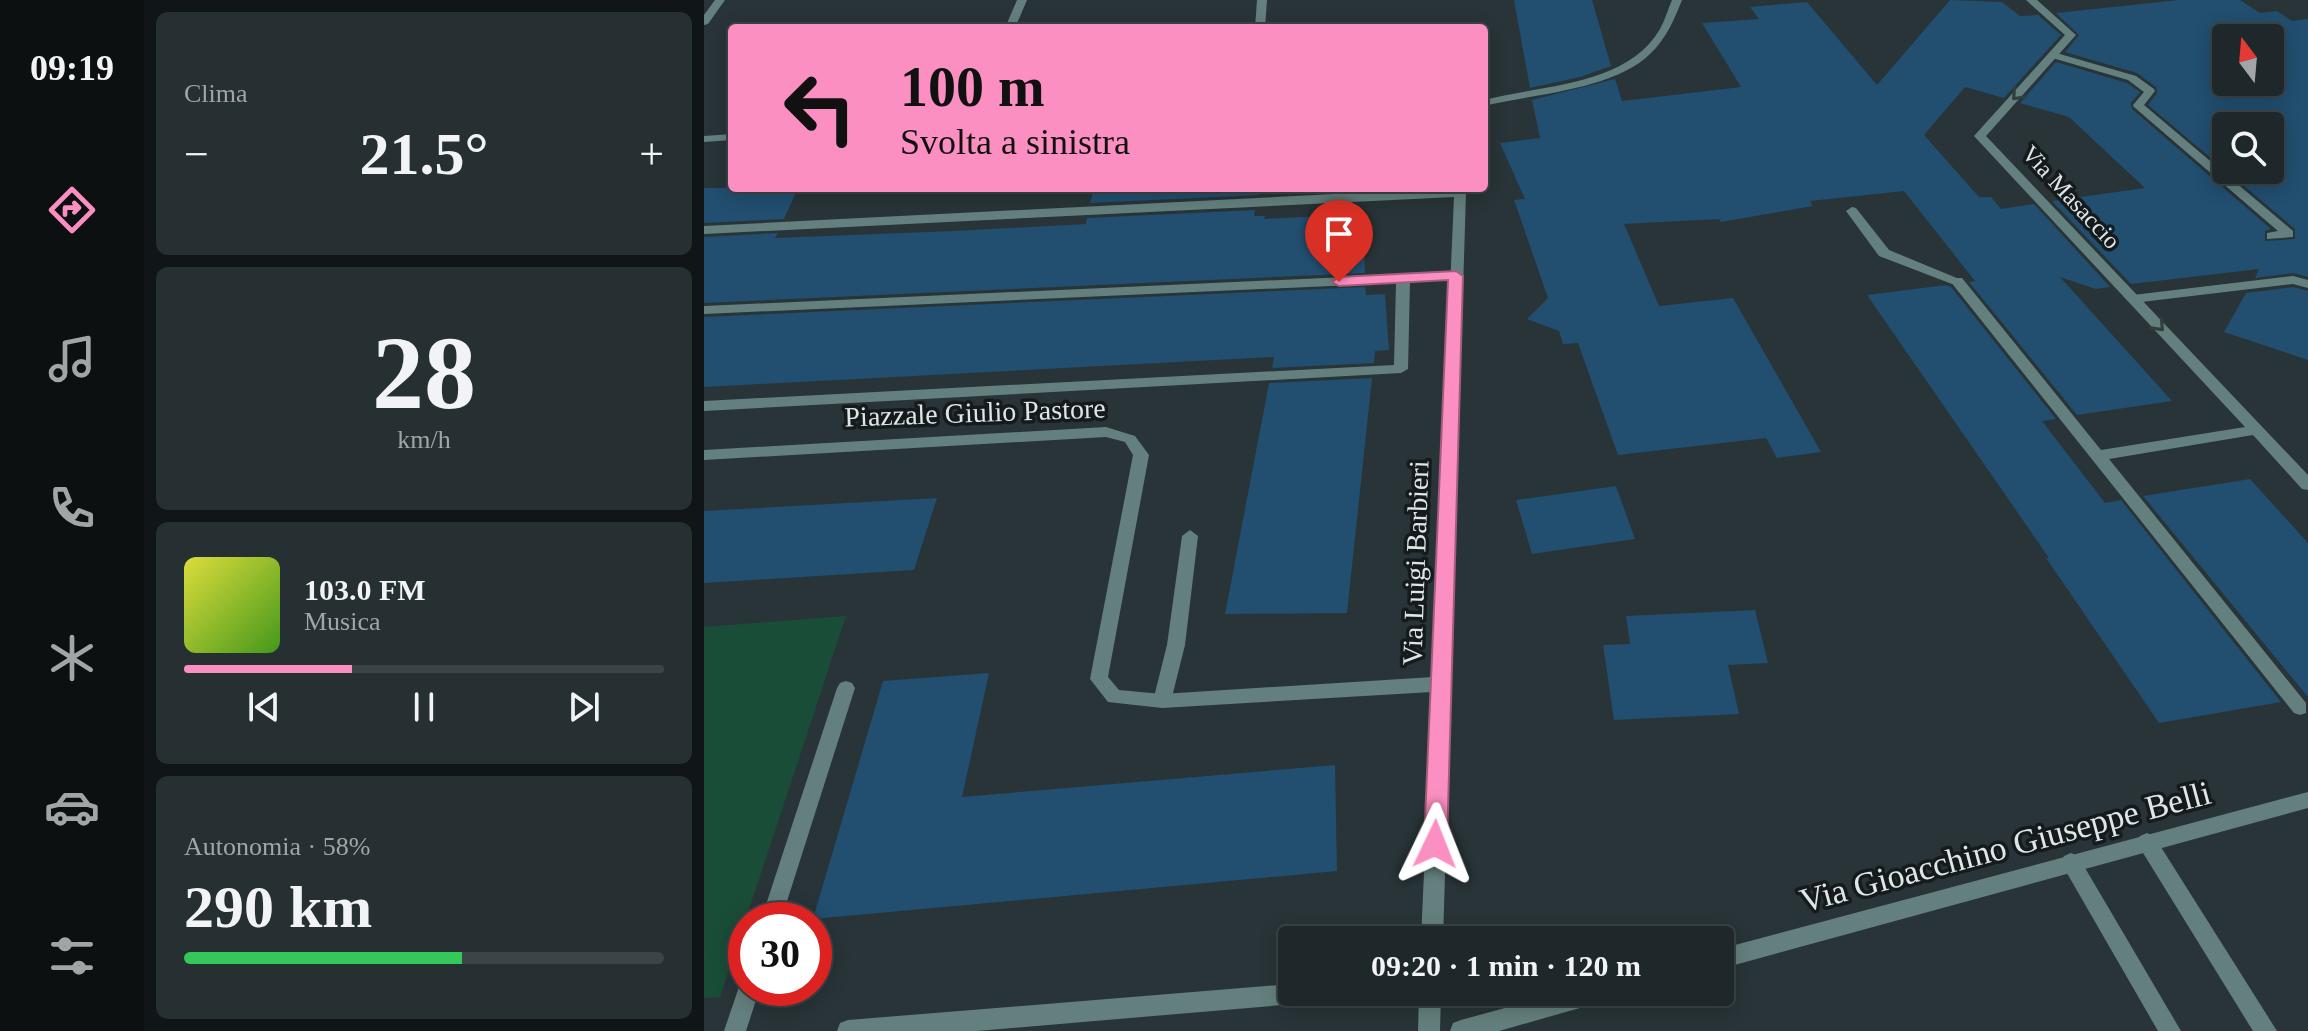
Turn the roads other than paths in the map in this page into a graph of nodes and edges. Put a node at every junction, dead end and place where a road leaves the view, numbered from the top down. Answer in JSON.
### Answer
{"nodes":[{"id":1,"x":720,"y":0,"type":"edge"},
{"id":2,"x":1022,"y":0,"type":"edge"},
{"id":3,"x":1262,"y":0,"type":"edge"},
{"id":4,"x":1677,"y":0,"type":"edge"},
{"id":5,"x":2031,"y":0,"type":"edge"},
{"id":6,"x":704,"y":22,"type":"edge"},
{"id":7,"x":1012,"y":24,"type":"edge"},
{"id":8,"x":1260,"y":24,"type":"edge"},
{"id":9,"x":2053,"y":55,"type":"junction"},
{"id":10,"x":1488,"y":99,"type":"edge"},
{"id":11,"x":728,"y":137,"type":"edge"},
{"id":12,"x":704,"y":139,"type":"edge"},
{"id":13,"x":1441,"y":192,"type":"edge"},
{"id":14,"x":1460,"y":192,"type":"edge"},
{"id":15,"x":1852,"y":211,"type":"dead end"},
{"id":16,"x":704,"y":230,"type":"edge"},
{"id":17,"x":2271,"y":236,"type":"dead end"},
{"id":18,"x":1456,"y":276,"type":"junction"},
{"id":19,"x":1403,"y":279,"type":"junction"},
{"id":20,"x":2308,"y":284,"type":"edge"},
{"id":21,"x":2133,"y":299,"type":"junction"},
{"id":22,"x":704,"y":310,"type":"edge"},
{"id":23,"x":704,"y":406,"type":"edge"},
{"id":24,"x":2256,"y":430,"type":"junction"},
{"id":25,"x":704,"y":455,"type":"edge"},
{"id":26,"x":2097,"y":456,"type":"junction"},
{"id":27,"x":2308,"y":485,"type":"edge"},
{"id":28,"x":1190,"y":536,"type":"dead end"},
{"id":29,"x":1441,"y":684,"type":"junction"},
{"id":30,"x":846,"y":688,"type":"dead end"},
{"id":31,"x":1162,"y":701,"type":"junction"},
{"id":32,"x":2300,"y":708,"type":"dead end"},
{"id":33,"x":2308,"y":800,"type":"edge"},
{"id":34,"x":2147,"y":842,"type":"junction"},
{"id":35,"x":2071,"y":862,"type":"junction"},
{"id":36,"x":777,"y":902,"type":"edge"},
{"id":37,"x":1432,"y":926,"type":"edge"},
{"id":38,"x":1734,"y":955,"type":"edge"},
{"id":39,"x":1278,"y":995,"type":"edge"},
{"id":40,"x":743,"y":1006,"type":"edge"},
{"id":41,"x":1430,"y":1006,"type":"edge"},
{"id":42,"x":1551,"y":1006,"type":"edge"},
{"id":43,"x":735,"y":1031,"type":"edge"},
{"id":44,"x":848,"y":1031,"type":"edge"},
{"id":45,"x":1429,"y":1031,"type":"edge"},
{"id":46,"x":1461,"y":1031,"type":"edge"},
{"id":47,"x":2170,"y":1031,"type":"edge"},
{"id":48,"x":2266,"y":1031,"type":"edge"}],
"edges":[{"from":1,"to":6,"type":"street"},
{"from":2,"to":7,"type":"street"},
{"from":3,"to":8,"type":"street"},
{"from":4,"to":10,"type":"street"},
{"from":5,"to":9,"type":"street","name":"Via Masaccio"},
{"from":9,"to":17,"type":"street"},
{"from":9,"to":21,"type":"street","name":"Via Masaccio","one_way":true},
{"from":11,"to":12,"type":"street"},
{"from":13,"to":16,"type":"street"},
{"from":14,"to":18,"type":"street","name":"Via Luigi Barbieri"},
{"from":15,"to":26,"type":"street"},
{"from":18,"to":19,"type":"street"},
{"from":18,"to":29,"type":"street","name":"Via Luigi Barbieri"},
{"from":19,"to":22,"type":"street"},
{"from":19,"to":23,"type":"street"},
{"from":20,"to":21,"type":"street"},
{"from":21,"to":24,"type":"street","name":"Via Masaccio","one_way":true},
{"from":24,"to":26,"type":"street"},
{"from":24,"to":27,"type":"street","name":"Via Masaccio"},
{"from":25,"to":31,"type":"street","name":"Piazzale Giulio Pastore"},
{"from":26,"to":32,"type":"street"},
{"from":28,"to":31,"type":"street"},
{"from":29,"to":31,"type":"street","name":"Piazzale Giulio Pastore"},
{"from":29,"to":37,"type":"street","name":"Via Luigi Barbieri"},
{"from":30,"to":36,"type":"street"},
{"from":33,"to":34,"type":"street","name":"Via Gioacchino Giuseppe Belli"},
{"from":34,"to":35,"type":"street","name":"Via Gioacchino Giuseppe Belli"},
{"from":34,"to":48,"type":"street"},
{"from":35,"to":38,"type":"street","name":"Via Gioacchino Giuseppe Belli"},
{"from":35,"to":47,"type":"street"},
{"from":39,"to":44,"type":"street"},
{"from":40,"to":43,"type":"street"},
{"from":41,"to":45,"type":"street"},
{"from":42,"to":46,"type":"street"}]}
